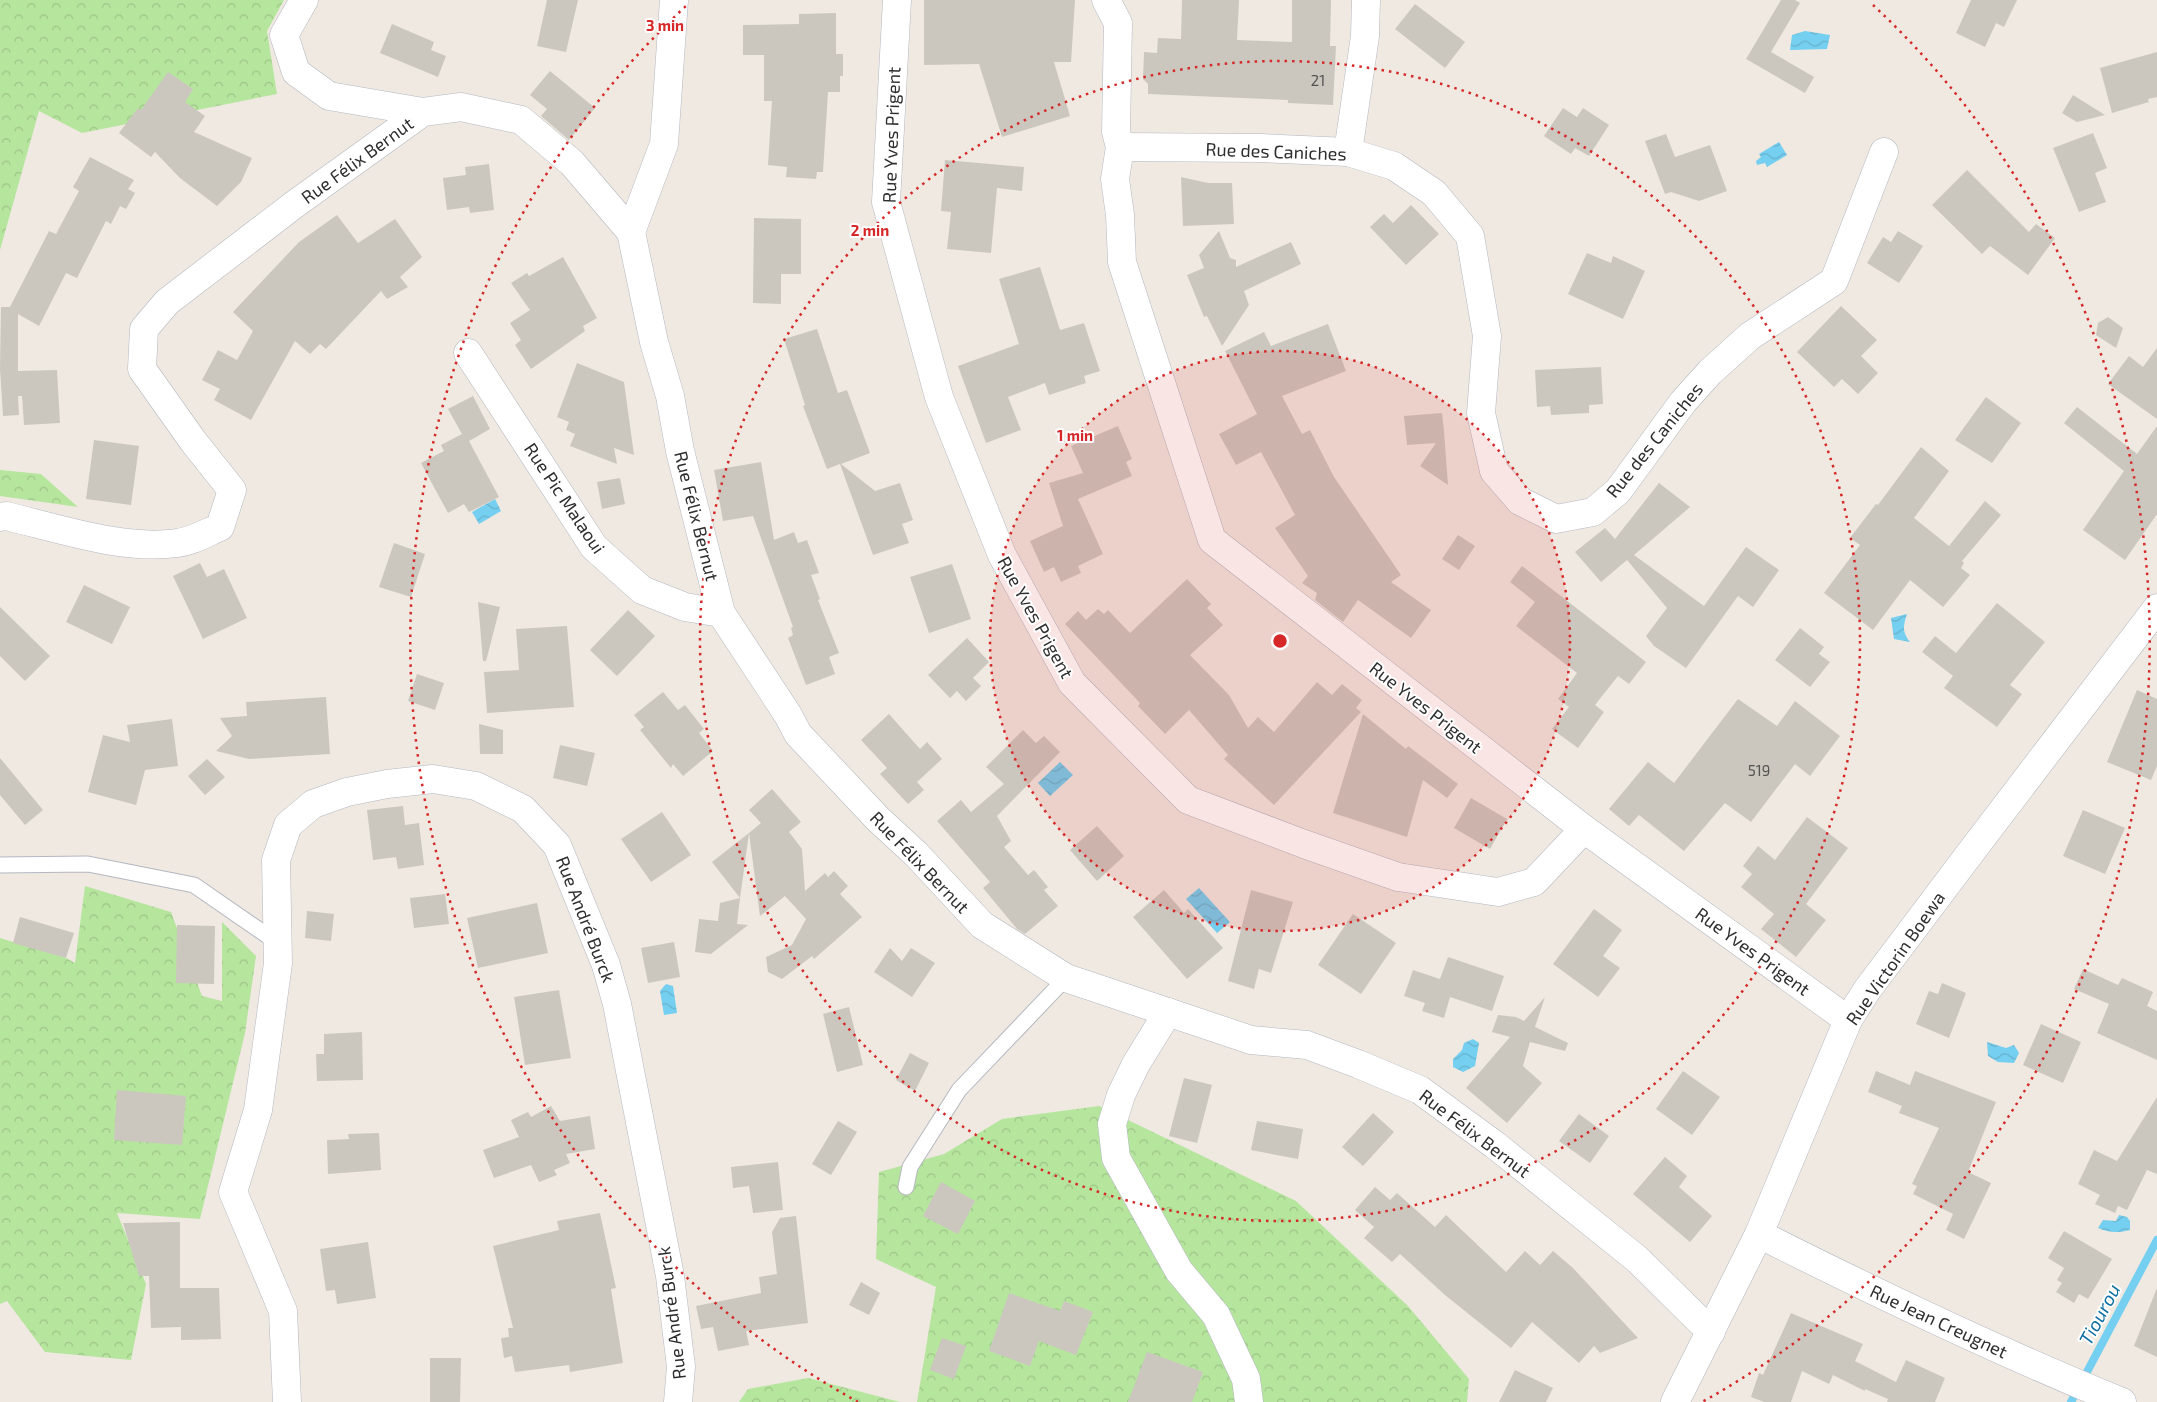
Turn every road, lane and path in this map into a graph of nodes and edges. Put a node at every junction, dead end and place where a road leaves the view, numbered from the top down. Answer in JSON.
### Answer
{"nodes":[{"id":1,"x":304,"y":0,"type":"edge"},
{"id":2,"x":674,"y":0,"type":"edge"},
{"id":3,"x":897,"y":0,"type":"edge"},
{"id":4,"x":1106,"y":0,"type":"edge"},
{"id":5,"x":1366,"y":0,"type":"edge"},
{"id":6,"x":423,"y":112,"type":"junction"},
{"id":7,"x":1120,"y":148,"type":"junction"},
{"id":8,"x":1348,"y":152,"type":"junction"},
{"id":9,"x":1884,"y":152,"type":"dead end"},
{"id":10,"x":631,"y":232,"type":"junction"},
{"id":11,"x":468,"y":353,"type":"dead end"},
{"id":12,"x":0,"y":517,"type":"edge"},
{"id":13,"x":2157,"y":608,"type":"edge"},
{"id":14,"x":721,"y":613,"type":"junction"},
{"id":15,"x":1584,"y":829,"type":"junction"},
{"id":16,"x":0,"y":864,"type":"edge"},
{"id":17,"x":278,"y":943,"type":"junction"},
{"id":18,"x":1066,"y":978,"type":"junction"},
{"id":19,"x":1168,"y":1012,"type":"junction"},
{"id":20,"x":1848,"y":1020,"type":"junction"},
{"id":21,"x":906,"y":1188,"type":"dead end"},
{"id":22,"x":1759,"y":1234,"type":"junction"},
{"id":23,"x":1711,"y":1332,"type":"junction"},
{"id":24,"x":2111,"y":1398,"type":"edge"},
{"id":25,"x":287,"y":1402,"type":"edge"},
{"id":26,"x":678,"y":1402,"type":"edge"},
{"id":27,"x":1249,"y":1402,"type":"edge"},
{"id":28,"x":1675,"y":1402,"type":"edge"}],
"edges":[{"from":1,"to":6,"type":"street"},
{"from":2,"to":10,"type":"street"},
{"from":3,"to":15,"type":"street","name":"Rue Yves Prigent"},
{"from":4,"to":7,"type":"street","name":"Rue Yves Prigent"},
{"from":5,"to":8,"type":"street"},
{"from":6,"to":10,"type":"street","name":"Rue Félix Bernut"},
{"from":6,"to":12,"type":"street","name":"Rue Félix Bernut"},
{"from":7,"to":8,"type":"street","name":"Rue des Caniches"},
{"from":7,"to":15,"type":"street","name":"Rue Yves Prigent"},
{"from":8,"to":9,"type":"street","name":"Rue des Caniches"},
{"from":10,"to":14,"type":"street","name":"Rue Félix Bernut"},
{"from":11,"to":14,"type":"street","name":"Rue Pic Malaoui"},
{"from":13,"to":20,"type":"street","name":"Rue Victorin Boewa"},
{"from":14,"to":18,"type":"street","name":"Rue Félix Bernut"},
{"from":15,"to":20,"type":"street","name":"Rue Yves Prigent"},
{"from":16,"to":17,"type":"lane"},
{"from":17,"to":25,"type":"street","name":"Rue André Burck"},
{"from":17,"to":26,"type":"street","name":"Rue André Burck"},
{"from":18,"to":19,"type":"street","name":"Rue Félix Bernut"},
{"from":18,"to":21,"type":"lane"},
{"from":19,"to":23,"type":"street","name":"Rue Félix Bernut"},
{"from":19,"to":27,"type":"street"},
{"from":20,"to":22,"type":"street","name":"Rue Victorin Boewa"},
{"from":22,"to":23,"type":"street","name":"Rue Victorin Boewa"},
{"from":22,"to":24,"type":"street","name":"Rue Jean Creugnet"},
{"from":23,"to":28,"type":"street","name":"Rue Victorin Boewa"}]}
